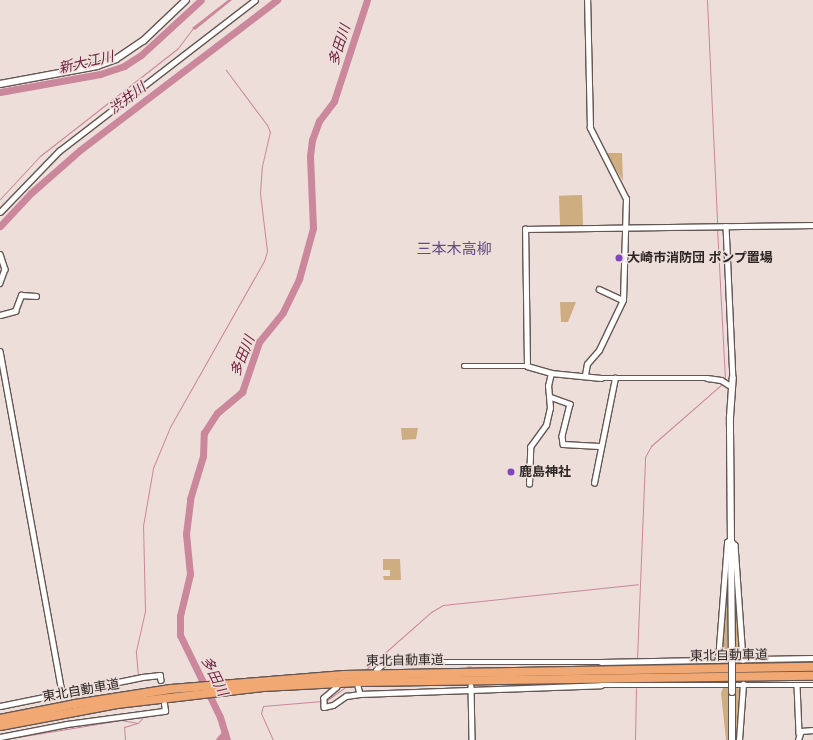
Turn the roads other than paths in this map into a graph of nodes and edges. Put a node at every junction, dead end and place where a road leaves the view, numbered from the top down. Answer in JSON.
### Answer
{"nodes":[{"id":1,"x":186,"y":0,"type":"edge"},
{"id":2,"x":255,"y":0,"type":"edge"},
{"id":3,"x":587,"y":0,"type":"edge"},
{"id":4,"x":0,"y":84,"type":"edge"},
{"id":5,"x":0,"y":212,"type":"edge"},
{"id":6,"x":813,"y":224,"type":"edge"},
{"id":7,"x":724,"y":226,"type":"junction"},
{"id":8,"x":625,"y":227,"type":"junction"},
{"id":9,"x":0,"y":254,"type":"edge"},
{"id":10,"x":0,"y":283,"type":"edge"},
{"id":11,"x":599,"y":290,"type":"dead end"},
{"id":12,"x":36,"y":296,"type":"dead end"},
{"id":13,"x":623,"y":300,"type":"junction"},
{"id":14,"x":0,"y":315,"type":"edge"},
{"id":15,"x":0,"y":351,"type":"edge"},
{"id":16,"x":464,"y":366,"type":"dead end"},
{"id":17,"x":527,"y":366,"type":"junction"},
{"id":18,"x":551,"y":373,"type":"junction"},
{"id":19,"x":585,"y":375,"type":"junction"},
{"id":20,"x":615,"y":378,"type":"junction"},
{"id":21,"x":733,"y":378,"type":"joint"},
{"id":22,"x":730,"y":385,"type":"junction"},
{"id":23,"x":551,"y":397,"type":"junction"},
{"id":24,"x":599,"y":446,"type":"junction"},
{"id":25,"x":594,"y":483,"type":"dead end"},
{"id":26,"x":529,"y":484,"type":"dead end"},
{"id":27,"x":730,"y":540,"type":"junction"},
{"id":28,"x":813,"y":658,"type":"edge"},
{"id":29,"x":718,"y":660,"type":"junction"},
{"id":30,"x":743,"y":660,"type":"junction"},
{"id":31,"x":813,"y":667,"type":"edge"},
{"id":32,"x":376,"y":670,"type":"dead end"},
{"id":33,"x":813,"y":676,"type":"edge"},
{"id":34,"x":161,"y":680,"type":"dead end"},
{"id":35,"x":359,"y":684,"type":"junction"},
{"id":36,"x":743,"y":684,"type":"junction"},
{"id":37,"x":336,"y":685,"type":"junction"},
{"id":38,"x":797,"y":685,"type":"junction"},
{"id":39,"x":813,"y":685,"type":"edge"},
{"id":40,"x":471,"y":686,"type":"junction"},
{"id":41,"x":226,"y":687,"type":"junction"},
{"id":42,"x":62,"y":692,"type":"junction"},
{"id":43,"x":172,"y":693,"type":"junction"},
{"id":44,"x":360,"y":694,"type":"junction"},
{"id":45,"x":164,"y":704,"type":"dead end"},
{"id":46,"x":0,"y":706,"type":"edge"},
{"id":47,"x":0,"y":719,"type":"edge"},
{"id":48,"x":813,"y":730,"type":"edge"},
{"id":49,"x":2,"y":732,"type":"edge"},
{"id":50,"x":799,"y":733,"type":"junction"},
{"id":51,"x":472,"y":740,"type":"edge"},
{"id":52,"x":732,"y":740,"type":"edge"},
{"id":53,"x":739,"y":740,"type":"edge"},
{"id":54,"x":798,"y":740,"type":"edge"}],
"edges":[{"from":1,"to":4,"type":"street"},
{"from":2,"to":5,"type":"street"},
{"from":3,"to":8,"type":"street"},
{"from":6,"to":7,"type":"street"},
{"from":7,"to":8,"type":"street"},
{"from":7,"to":21,"type":"street"},
{"from":8,"to":13,"type":"street"},
{"from":8,"to":17,"type":"street"},
{"from":9,"to":10,"type":"street"},
{"from":11,"to":13,"type":"street"},
{"from":12,"to":14,"type":"street"},
{"from":13,"to":19,"type":"street"},
{"from":15,"to":42,"type":"street"},
{"from":16,"to":17,"type":"street"},
{"from":17,"to":18,"type":"street"},
{"from":18,"to":19,"type":"street"},
{"from":18,"to":23,"type":"street"},
{"from":19,"to":20,"type":"street"},
{"from":20,"to":22,"type":"street"},
{"from":20,"to":24,"type":"street"},
{"from":21,"to":22,"type":"street"},
{"from":22,"to":27,"type":"street"},
{"from":23,"to":24,"type":"street"},
{"from":23,"to":26,"type":"street"},
{"from":24,"to":25,"type":"street"},
{"from":27,"to":29,"type":"street"},
{"from":27,"to":30,"type":"street"},
{"from":27,"to":52,"type":"street","bridge":true},
{"from":28,"to":30,"type":"street"},
{"from":29,"to":30,"type":"street"},
{"from":29,"to":32,"type":"street"},
{"from":31,"to":41,"type":"highway","name":"東北自動車道"},
{"from":33,"to":35,"type":"highway","name":"東北自動車道"},
{"from":34,"to":42,"type":"street"},
{"from":35,"to":37,"type":"highway","name":"東北自動車道"},
{"from":35,"to":44,"type":"street"},
{"from":36,"to":38,"type":"street"},
{"from":36,"to":40,"type":"street"},
{"from":36,"to":53,"type":"street"},
{"from":37,"to":41,"type":"highway","name":"東北自動車道"},
{"from":37,"to":44,"type":"street"},
{"from":38,"to":39,"type":"street"},
{"from":38,"to":50,"type":"street"},
{"from":40,"to":44,"type":"street"},
{"from":40,"to":51,"type":"street"},
{"from":41,"to":43,"type":"highway","name":"東北自動車道"},
{"from":42,"to":46,"type":"street"},
{"from":43,"to":47,"type":"highway","name":"東北自動車道"},
{"from":43,"to":49,"type":"highway","name":"東北自動車道"},
{"from":45,"to":49,"type":"street"},
{"from":48,"to":50,"type":"street"},
{"from":50,"to":54,"type":"street"}]}
